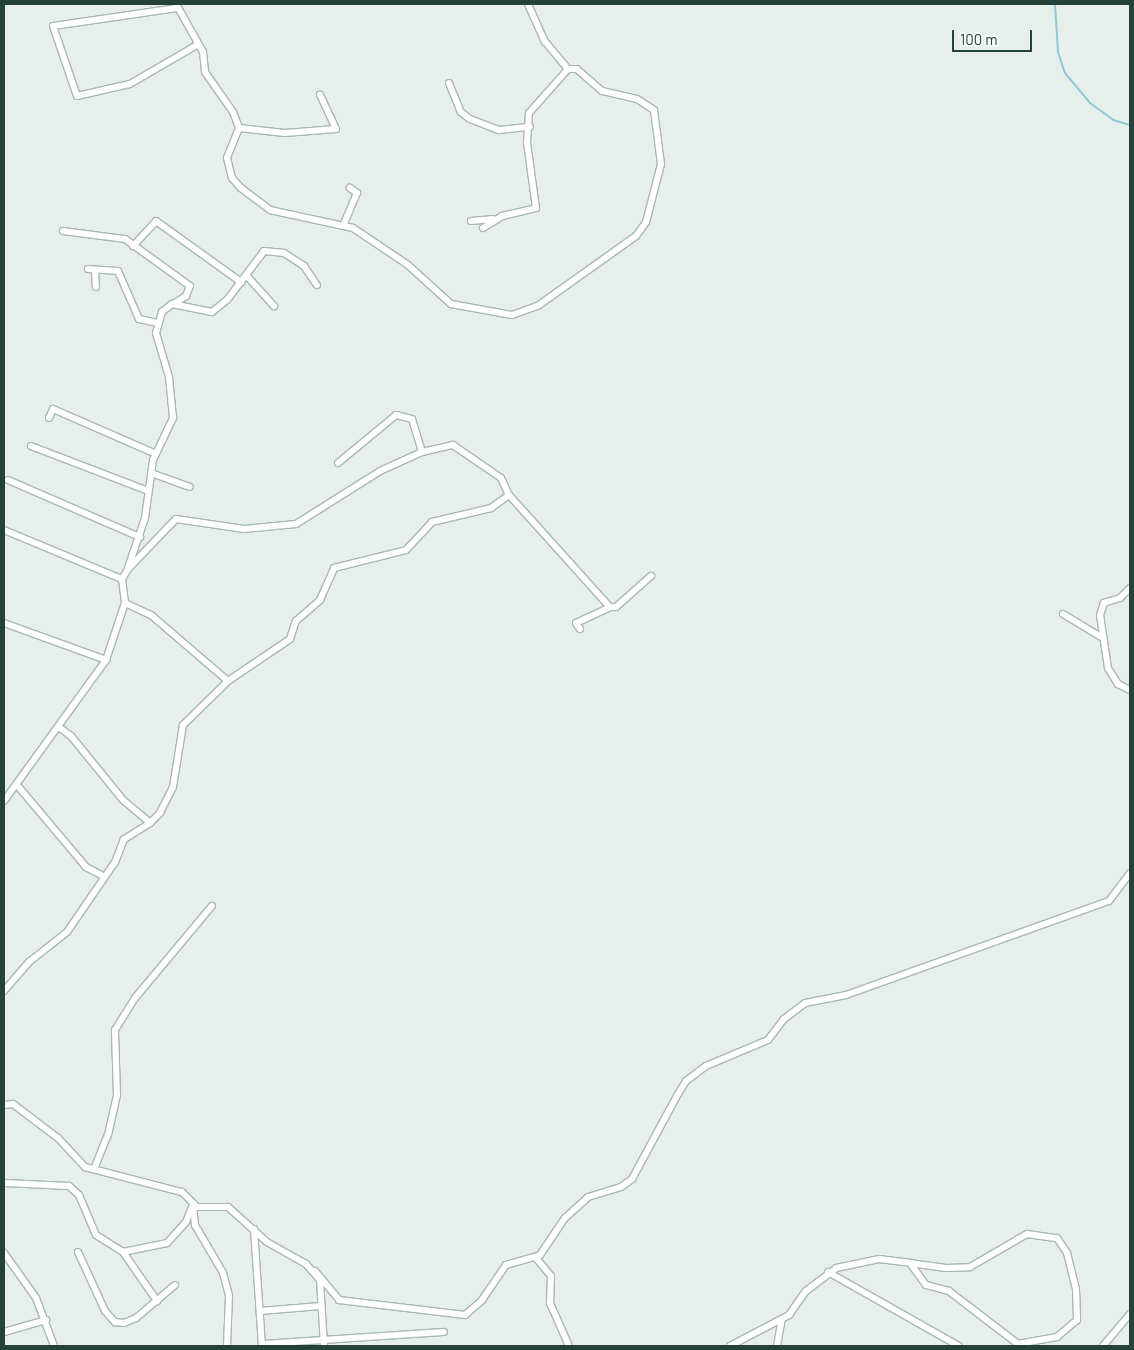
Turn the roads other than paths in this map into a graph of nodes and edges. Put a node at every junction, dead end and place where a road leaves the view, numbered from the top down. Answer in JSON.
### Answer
{"nodes":[{"id":1,"x":528,"y":4,"type":"edge"},
{"id":2,"x":177,"y":6,"type":"edge"},
{"id":3,"x":197,"y":45,"type":"junction"},
{"id":4,"x":568,"y":69,"type":"junction"},
{"id":5,"x":449,"y":84,"type":"dead end"},
{"id":6,"x":320,"y":94,"type":"dead end"},
{"id":7,"x":530,"y":127,"type":"junction"},
{"id":8,"x":238,"y":128,"type":"junction"},
{"id":9,"x":350,"y":188,"type":"dead end"},
{"id":10,"x":494,"y":219,"type":"junction"},
{"id":11,"x":471,"y":221,"type":"dead end"},
{"id":12,"x":343,"y":226,"type":"junction"},
{"id":13,"x":483,"y":228,"type":"dead end"},
{"id":14,"x":63,"y":231,"type":"dead end"},
{"id":15,"x":133,"y":246,"type":"junction"},
{"id":16,"x":246,"y":275,"type":"junction"},
{"id":17,"x":241,"y":282,"type":"junction"},
{"id":18,"x":318,"y":285,"type":"dead end"},
{"id":19,"x":96,"y":287,"type":"dead end"},
{"id":20,"x":172,"y":304,"type":"junction"},
{"id":21,"x":274,"y":306,"type":"dead end"},
{"id":22,"x":158,"y":323,"type":"junction"},
{"id":23,"x":49,"y":418,"type":"dead end"},
{"id":24,"x":31,"y":446,"type":"dead end"},
{"id":25,"x":422,"y":452,"type":"junction"},
{"id":26,"x":156,"y":454,"type":"junction"},
{"id":27,"x":338,"y":463,"type":"dead end"},
{"id":28,"x":151,"y":473,"type":"junction"},
{"id":29,"x":8,"y":480,"type":"dead end"},
{"id":30,"x":190,"y":488,"type":"dead end"},
{"id":31,"x":148,"y":492,"type":"junction"},
{"id":32,"x":509,"y":495,"type":"junction"},
{"id":33,"x":4,"y":530,"type":"edge"},
{"id":34,"x":140,"y":537,"type":"junction"},
{"id":35,"x":128,"y":569,"type":"junction"},
{"id":36,"x":651,"y":576,"type":"dead end"},
{"id":37,"x":122,"y":579,"type":"junction"},
{"id":38,"x":1130,"y":588,"type":"edge"},
{"id":39,"x":125,"y":603,"type":"junction"},
{"id":40,"x":610,"y":607,"type":"junction"},
{"id":41,"x":1063,"y":614,"type":"dead end"},
{"id":42,"x":4,"y":623,"type":"edge"},
{"id":43,"x":580,"y":629,"type":"dead end"},
{"id":44,"x":1103,"y":638,"type":"junction"},
{"id":45,"x":106,"y":660,"type":"junction"},
{"id":46,"x":228,"y":681,"type":"junction"},
{"id":47,"x":1130,"y":690,"type":"edge"},
{"id":48,"x":59,"y":727,"type":"junction"},
{"id":49,"x":17,"y":785,"type":"junction"},
{"id":50,"x":4,"y":801,"type":"edge"},
{"id":51,"x":150,"y":824,"type":"junction"},
{"id":52,"x":1130,"y":873,"type":"edge"},
{"id":53,"x":105,"y":877,"type":"junction"},
{"id":54,"x":212,"y":906,"type":"dead end"},
{"id":55,"x":4,"y":991,"type":"edge"},
{"id":56,"x":4,"y":1105,"type":"edge"},
{"id":57,"x":94,"y":1169,"type":"junction"},
{"id":58,"x":4,"y":1183,"type":"edge"},
{"id":59,"x":193,"y":1205,"type":"junction"},
{"id":60,"x":254,"y":1229,"type":"junction"},
{"id":61,"x":78,"y":1252,"type":"dead end"},
{"id":62,"x":123,"y":1252,"type":"junction"},
{"id":63,"x":4,"y":1253,"type":"edge"},
{"id":64,"x":536,"y":1258,"type":"junction"},
{"id":65,"x":910,"y":1263,"type":"junction"},
{"id":66,"x":315,"y":1271,"type":"junction"},
{"id":67,"x":828,"y":1272,"type":"junction"},
{"id":68,"x":175,"y":1285,"type":"dead end"},
{"id":69,"x":157,"y":1301,"type":"junction"},
{"id":70,"x":321,"y":1306,"type":"junction"},
{"id":71,"x":260,"y":1311,"type":"junction"},
{"id":72,"x":1130,"y":1314,"type":"edge"},
{"id":73,"x":782,"y":1319,"type":"junction"},
{"id":74,"x":46,"y":1320,"type":"junction"},
{"id":75,"x":4,"y":1332,"type":"edge"},
{"id":76,"x":444,"y":1332,"type":"dead end"},
{"id":77,"x":747,"y":1338,"type":"junction"},
{"id":78,"x":323,"y":1343,"type":"edge"},
{"id":79,"x":262,"y":1345,"type":"edge"},
{"id":80,"x":54,"y":1346,"type":"edge"},
{"id":81,"x":227,"y":1346,"type":"edge"},
{"id":82,"x":570,"y":1346,"type":"edge"},
{"id":83,"x":730,"y":1346,"type":"edge"},
{"id":84,"x":745,"y":1346,"type":"edge"},
{"id":85,"x":777,"y":1346,"type":"edge"},
{"id":86,"x":959,"y":1346,"type":"edge"},
{"id":87,"x":1103,"y":1346,"type":"edge"}],
"edges":[{"from":1,"to":4,"type":"street"},
{"from":2,"to":3,"type":"street"},
{"from":2,"to":3,"type":"street"},
{"from":3,"to":8,"type":"street"},
{"from":4,"to":7,"type":"street"},
{"from":4,"to":12,"type":"street"},
{"from":5,"to":7,"type":"street"},
{"from":6,"to":8,"type":"street"},
{"from":7,"to":10,"type":"street"},
{"from":8,"to":12,"type":"street"},
{"from":9,"to":12,"type":"street"},
{"from":10,"to":11,"type":"street"},
{"from":10,"to":13,"type":"street"},
{"from":14,"to":15,"type":"street"},
{"from":15,"to":17,"type":"street"},
{"from":15,"to":20,"type":"street"},
{"from":16,"to":17,"type":"street"},
{"from":16,"to":18,"type":"street"},
{"from":16,"to":21,"type":"street"},
{"from":17,"to":20,"type":"street"},
{"from":19,"to":22,"type":"street"},
{"from":20,"to":22,"type":"street"},
{"from":22,"to":26,"type":"street"},
{"from":23,"to":26,"type":"street"},
{"from":24,"to":31,"type":"street"},
{"from":25,"to":27,"type":"street"},
{"from":25,"to":32,"type":"street"},
{"from":25,"to":35,"type":"street"},
{"from":26,"to":28,"type":"street"},
{"from":28,"to":30,"type":"street"},
{"from":28,"to":31,"type":"street"},
{"from":29,"to":34,"type":"street"},
{"from":31,"to":34,"type":"street"},
{"from":32,"to":40,"type":"street"},
{"from":32,"to":46,"type":"street"},
{"from":33,"to":37,"type":"street"},
{"from":34,"to":35,"type":"street"},
{"from":35,"to":37,"type":"street"},
{"from":36,"to":40,"type":"street"},
{"from":37,"to":39,"type":"street"},
{"from":38,"to":44,"type":"street"},
{"from":39,"to":45,"type":"street"},
{"from":39,"to":46,"type":"street"},
{"from":40,"to":43,"type":"street"},
{"from":41,"to":44,"type":"street"},
{"from":42,"to":45,"type":"street"},
{"from":44,"to":47,"type":"street"},
{"from":45,"to":48,"type":"street"},
{"from":46,"to":51,"type":"street"},
{"from":48,"to":49,"type":"street"},
{"from":48,"to":51,"type":"street"},
{"from":49,"to":50,"type":"street"},
{"from":49,"to":53,"type":"street"},
{"from":51,"to":53,"type":"street"},
{"from":52,"to":64,"type":"street"},
{"from":53,"to":55,"type":"street"},
{"from":54,"to":57,"type":"street"},
{"from":56,"to":57,"type":"street"},
{"from":57,"to":59,"type":"street"},
{"from":58,"to":62,"type":"street"},
{"from":59,"to":60,"type":"street"},
{"from":59,"to":62,"type":"street"},
{"from":59,"to":81,"type":"street"},
{"from":60,"to":66,"type":"street"},
{"from":60,"to":71,"type":"street"},
{"from":61,"to":69,"type":"street"},
{"from":62,"to":69,"type":"street"},
{"from":63,"to":74,"type":"street"},
{"from":64,"to":66,"type":"street"},
{"from":64,"to":82,"type":"street"},
{"from":65,"to":65,"type":"street"},
{"from":65,"to":67,"type":"street"},
{"from":66,"to":70,"type":"street"},
{"from":67,"to":73,"type":"street"},
{"from":67,"to":86,"type":"street"},
{"from":68,"to":69,"type":"street"},
{"from":70,"to":71,"type":"street"},
{"from":70,"to":78,"type":"street"},
{"from":71,"to":79,"type":"street"},
{"from":72,"to":87,"type":"street"},
{"from":73,"to":77,"type":"street"},
{"from":73,"to":85,"type":"street"},
{"from":74,"to":75,"type":"street"},
{"from":74,"to":80,"type":"street"},
{"from":76,"to":78,"type":"street"},
{"from":77,"to":83,"type":"street"},
{"from":77,"to":84,"type":"street"},
{"from":78,"to":79,"type":"street"}]}
